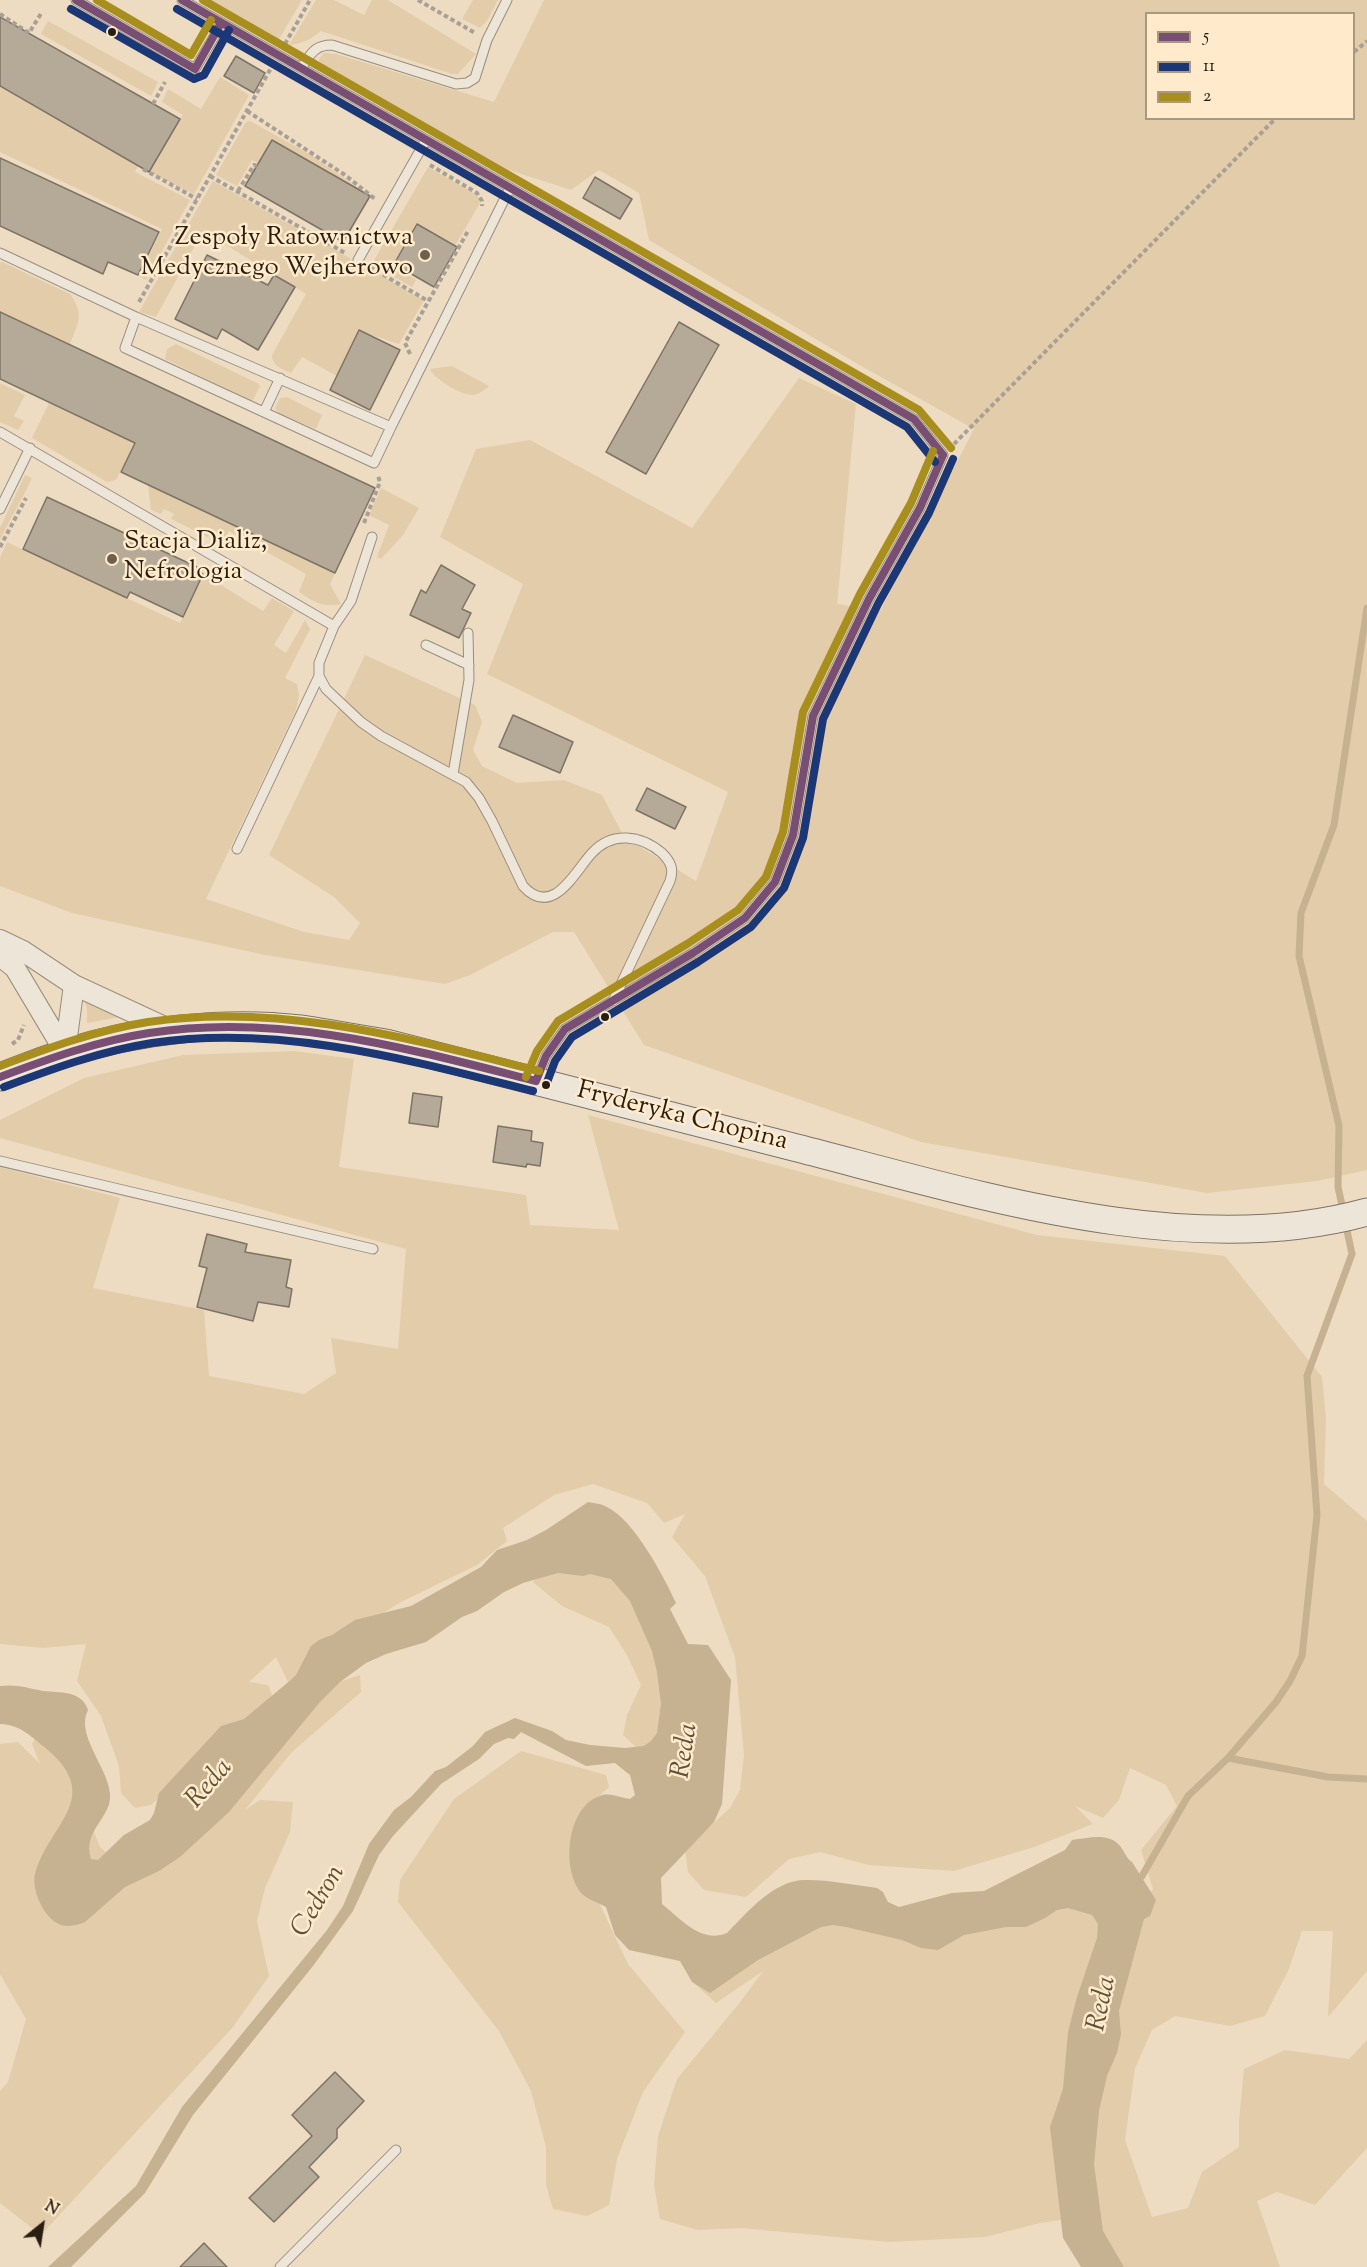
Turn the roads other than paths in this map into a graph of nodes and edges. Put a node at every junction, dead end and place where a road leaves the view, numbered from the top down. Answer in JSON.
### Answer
{"nodes":[{"id":1,"x":76,"y":0,"type":"edge"},
{"id":2,"x":182,"y":0,"type":"edge"},
{"id":3,"x":507,"y":0,"type":"edge"},
{"id":4,"x":222,"y":23,"type":"junction"},
{"id":5,"x":301,"y":68,"type":"junction"},
{"id":6,"x":426,"y":140,"type":"junction"},
{"id":7,"x":510,"y":188,"type":"junction"},
{"id":8,"x":0,"y":253,"type":"edge"},
{"id":9,"x":358,"y":260,"type":"road end"},
{"id":10,"x":136,"y":317,"type":"junction"},
{"id":11,"x":280,"y":378,"type":"junction"},
{"id":12,"x":264,"y":412,"type":"junction"},
{"id":13,"x":391,"y":428,"type":"junction"},
{"id":14,"x":0,"y":432,"type":"edge"},
{"id":15,"x":30,"y":448,"type":"junction"},
{"id":16,"x":0,"y":509,"type":"edge"},
{"id":17,"x":372,"y":537,"type":"dead end"},
{"id":18,"x":334,"y":626,"type":"junction"},
{"id":19,"x":468,"y":633,"type":"dead end"},
{"id":20,"x":426,"y":645,"type":"dead end"},
{"id":21,"x":469,"y":665,"type":"junction"},
{"id":22,"x":319,"y":676,"type":"junction"},
{"id":23,"x":453,"y":774,"type":"junction"},
{"id":24,"x":237,"y":849,"type":"dead end"},
{"id":25,"x":0,"y":940,"type":"edge"},
{"id":26,"x":0,"y":956,"type":"edge"},
{"id":27,"x":74,"y":985,"type":"junction"},
{"id":28,"x":612,"y":1001,"type":"junction"},
{"id":29,"x":171,"y":1030,"type":"junction"},
{"id":30,"x":66,"y":1052,"type":"junction"},
{"id":31,"x":0,"y":1077,"type":"edge"},
{"id":32,"x":536,"y":1081,"type":"junction"},
{"id":33,"x":0,"y":1161,"type":"edge"},
{"id":34,"x":1367,"y":1212,"type":"edge"},
{"id":35,"x":373,"y":1249,"type":"dead end"},
{"id":36,"x":396,"y":2150,"type":"dead end"},
{"id":37,"x":280,"y":2267,"type":"edge"}],
"edges":[{"from":1,"to":4,"type":"lane"},
{"from":2,"to":4,"type":"lane"},
{"from":3,"to":5,"type":"lane"},
{"from":4,"to":5,"type":"lane"},
{"from":5,"to":6,"type":"lane"},
{"from":6,"to":7,"type":"lane"},
{"from":6,"to":9,"type":"lane"},
{"from":7,"to":13,"type":"lane"},
{"from":7,"to":28,"type":"lane"},
{"from":8,"to":10,"type":"lane"},
{"from":10,"to":11,"type":"lane"},
{"from":10,"to":12,"type":"lane"},
{"from":11,"to":12,"type":"lane"},
{"from":11,"to":13,"type":"lane"},
{"from":12,"to":13,"type":"lane"},
{"from":14,"to":15,"type":"lane"},
{"from":15,"to":16,"type":"lane"},
{"from":15,"to":18,"type":"lane"},
{"from":17,"to":18,"type":"lane"},
{"from":18,"to":22,"type":"lane"},
{"from":19,"to":21,"type":"lane"},
{"from":20,"to":21,"type":"lane"},
{"from":21,"to":23,"type":"lane"},
{"from":22,"to":23,"type":"lane"},
{"from":22,"to":24,"type":"lane"},
{"from":23,"to":28,"type":"lane"},
{"from":25,"to":27,"type":"street"},
{"from":26,"to":30,"type":"street"},
{"from":27,"to":29,"type":"street"},
{"from":27,"to":30,"type":"street"},
{"from":28,"to":32,"type":"lane"},
{"from":29,"to":30,"type":"street","name":"Fryderyka Chopina"},
{"from":29,"to":32,"type":"street","name":"Fryderyka Chopina"},
{"from":30,"to":31,"type":"street","name":"Fryderyka Chopina"},
{"from":32,"to":34,"type":"street","name":"Fryderyka Chopina"},
{"from":33,"to":35,"type":"lane"},
{"from":36,"to":37,"type":"lane"}]}
